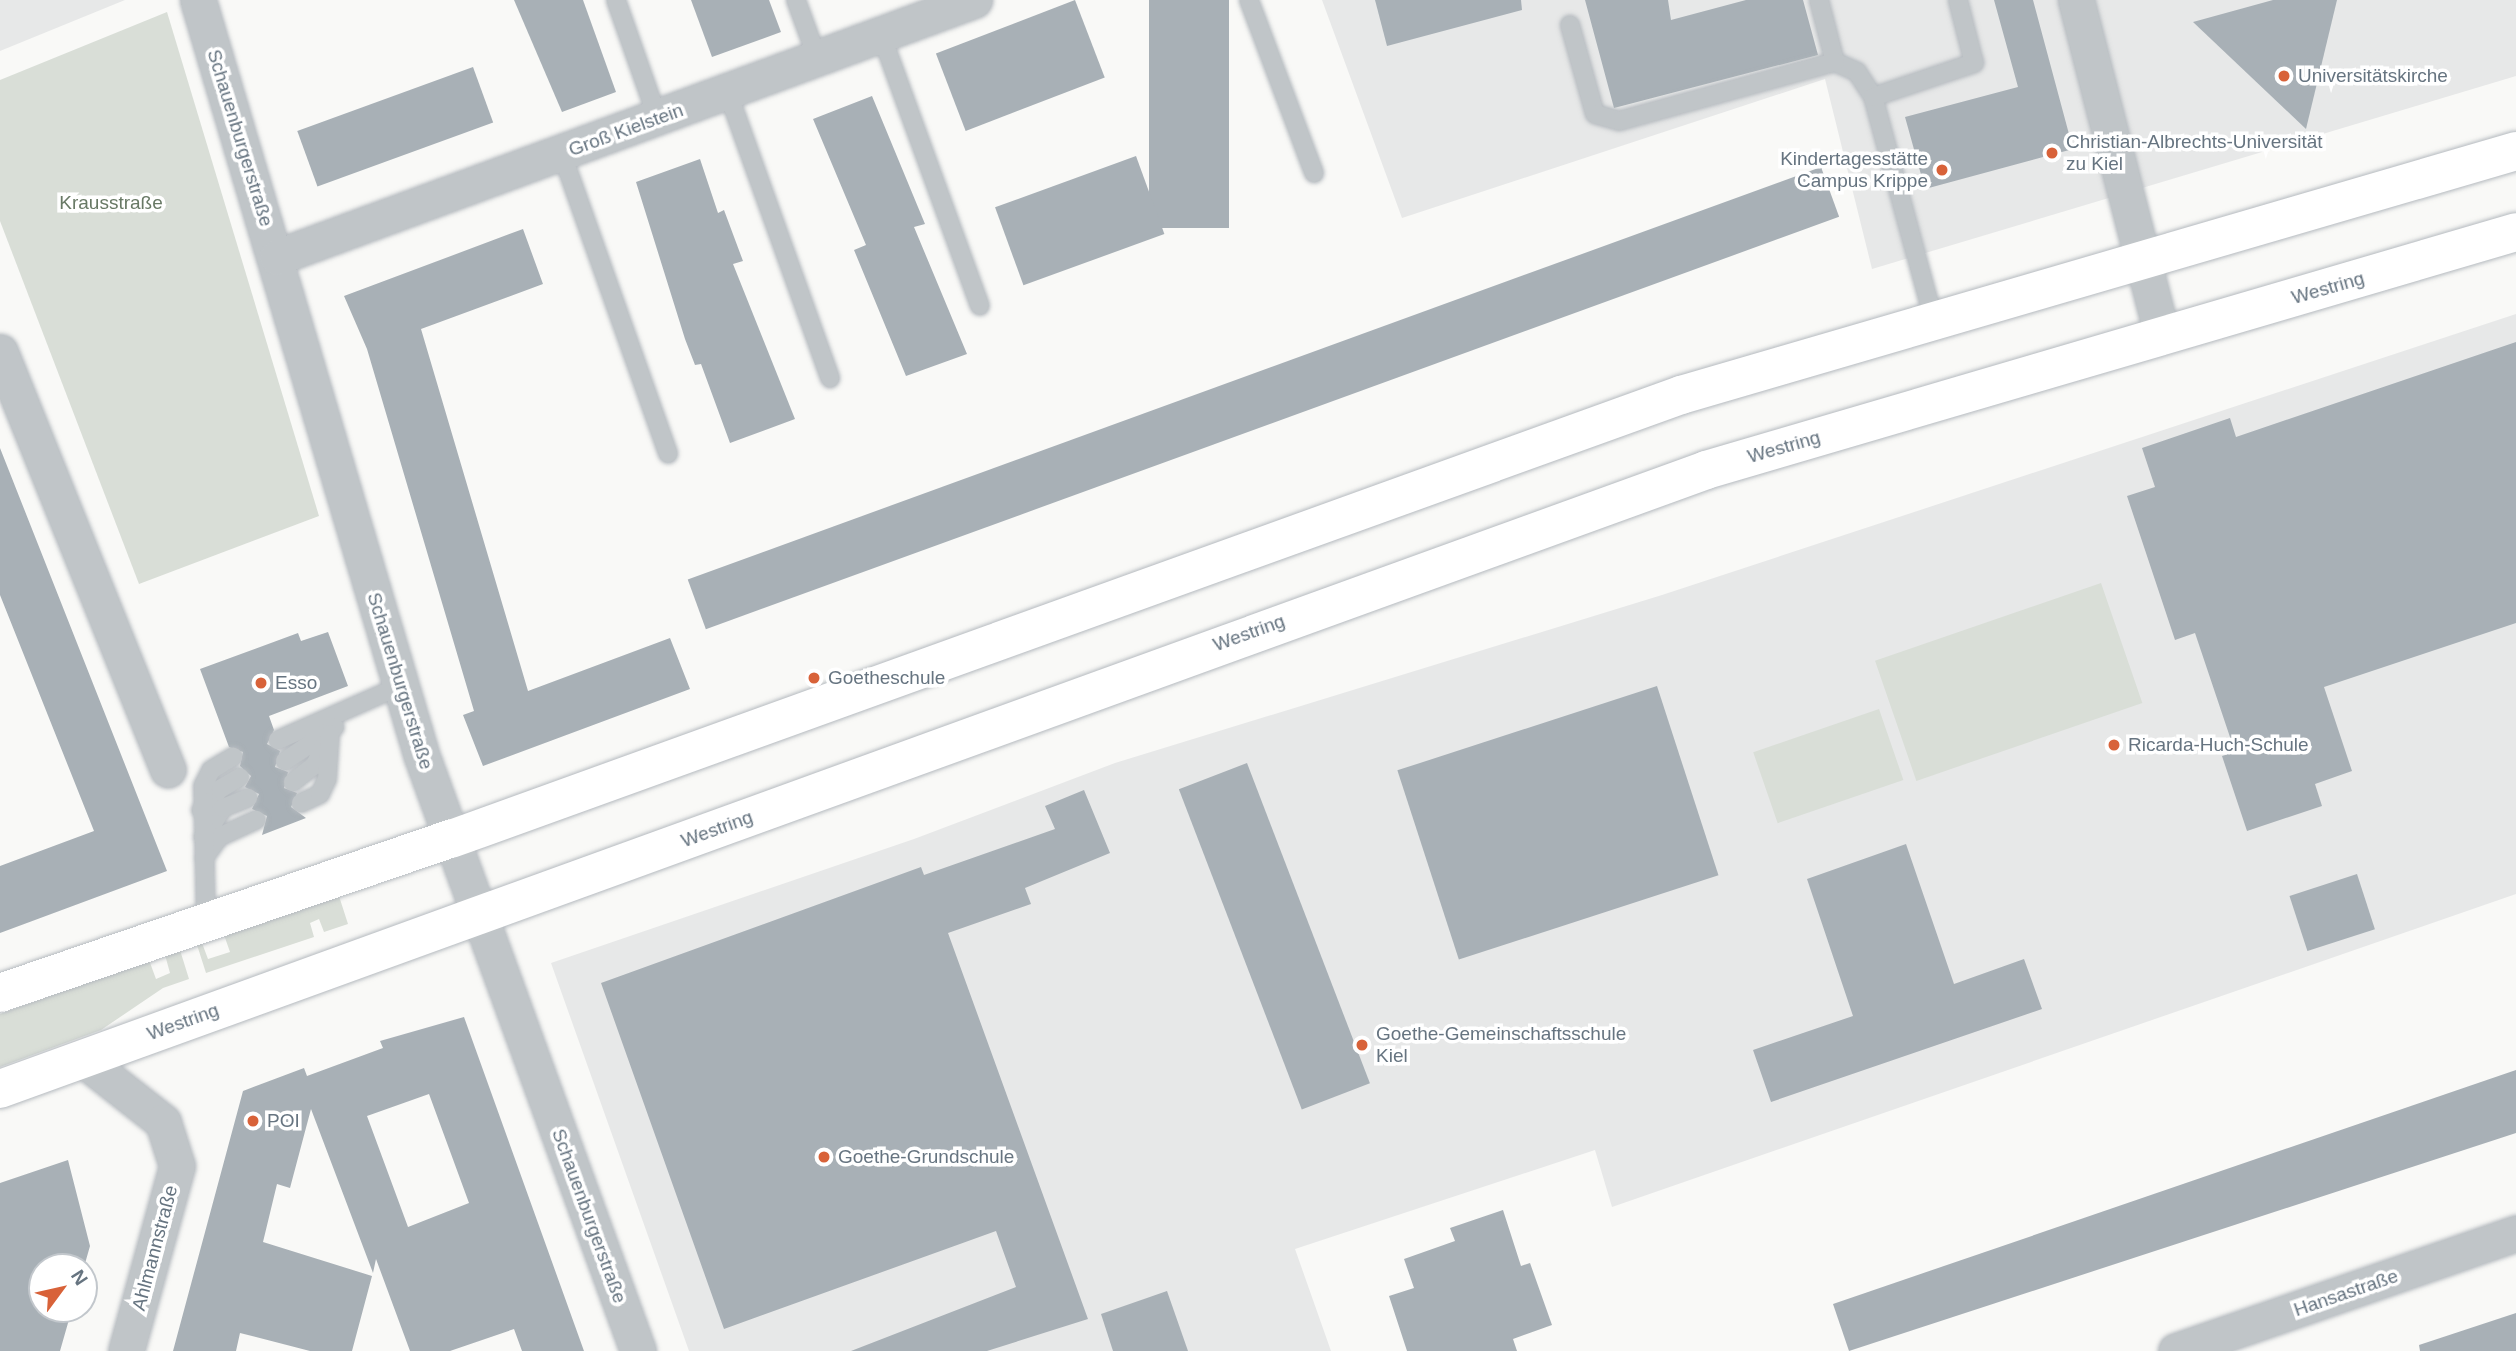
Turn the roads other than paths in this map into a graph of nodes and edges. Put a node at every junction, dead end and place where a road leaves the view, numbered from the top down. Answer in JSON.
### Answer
{"nodes":[{"id":1,"x":198,"y":0,"type":"edge"},
{"id":2,"x":616,"y":0,"type":"edge"},
{"id":3,"x":796,"y":0,"type":"edge"},
{"id":4,"x":972,"y":0,"type":"edge"},
{"id":5,"x":1249,"y":0,"type":"edge"},
{"id":6,"x":1819,"y":0,"type":"edge"},
{"id":7,"x":1958,"y":0,"type":"edge"},
{"id":8,"x":2076,"y":0,"type":"edge"},
{"id":9,"x":1570,"y":25,"type":"dead end"},
{"id":10,"x":882,"y":37,"type":"junction"},
{"id":11,"x":818,"y":60,"type":"junction"},
{"id":12,"x":1835,"y":62,"type":"junction"},
{"id":13,"x":728,"y":93,"type":"junction"},
{"id":14,"x":1873,"y":97,"type":"junction"},
{"id":15,"x":657,"y":119,"type":"junction"},
{"id":16,"x":2516,"y":152,"type":"edge"},
{"id":17,"x":562,"y":154,"type":"junction"},
{"id":18,"x":1314,"y":173,"type":"dead end"},
{"id":19,"x":2516,"y":232,"type":"edge"},
{"id":20,"x":277,"y":257,"type":"junction"},
{"id":21,"x":2143,"y":261,"type":"junction"},
{"id":22,"x":980,"y":306,"type":"dead end"},
{"id":23,"x":1934,"y":321,"type":"junction"},
{"id":24,"x":2162,"y":337,"type":"junction"},
{"id":25,"x":0,"y":352,"type":"edge"},
{"id":26,"x":830,"y":378,"type":"dead end"},
{"id":27,"x":8,"y":396,"type":"edge"},
{"id":28,"x":668,"y":454,"type":"dead end"},
{"id":29,"x":400,"y":686,"type":"junction"},
{"id":30,"x":346,"y":713,"type":"junction"},
{"id":31,"x":330,"y":734,"type":"junction"},
{"id":32,"x":278,"y":740,"type":"dead end"},
{"id":33,"x":233,"y":757,"type":"dead end"},
{"id":34,"x":285,"y":761,"type":"dead end"},
{"id":35,"x":168,"y":769,"type":"dead end"},
{"id":36,"x":240,"y":777,"type":"dead end"},
{"id":37,"x":293,"y":782,"type":"dead end"},
{"id":38,"x":248,"y":798,"type":"dead end"},
{"id":39,"x":300,"y":803,"type":"dead end"},
{"id":40,"x":201,"y":810,"type":"junction"},
{"id":41,"x":256,"y":820,"type":"dead end"},
{"id":42,"x":203,"y":838,"type":"junction"},
{"id":43,"x":451,"y":839,"type":"junction"},
{"id":44,"x":204,"y":858,"type":"junction"},
{"id":45,"x":479,"y":914,"type":"junction"},
{"id":46,"x":206,"y":924,"type":"junction"},
{"id":47,"x":0,"y":993,"type":"edge"},
{"id":48,"x":83,"y":1059,"type":"junction"},
{"id":49,"x":0,"y":1089,"type":"edge"},
{"id":50,"x":2516,"y":1233,"type":"edge"},
{"id":51,"x":2242,"y":1341,"type":"edge"},
{"id":52,"x":126,"y":1351,"type":"edge"},
{"id":53,"x":638,"y":1351,"type":"edge"},
{"id":54,"x":2176,"y":1351,"type":"edge"}],
"edges":[{"from":1,"to":20,"type":"street","name":"Schauenburgerstraße"},
{"from":2,"to":15,"type":"lane"},
{"from":3,"to":11,"type":"lane"},
{"from":4,"to":10,"type":"street","name":"Groß Kielstein"},
{"from":5,"to":18,"type":"lane"},
{"from":6,"to":12,"type":"lane"},
{"from":7,"to":14,"type":"lane"},
{"from":8,"to":21,"type":"street"},
{"from":9,"to":12,"type":"lane"},
{"from":10,"to":11,"type":"street","name":"Groß Kielstein"},
{"from":10,"to":22,"type":"lane"},
{"from":11,"to":13,"type":"street","name":"Groß Kielstein"},
{"from":12,"to":14,"type":"lane"},
{"from":13,"to":15,"type":"street","name":"Groß Kielstein"},
{"from":13,"to":26,"type":"lane"},
{"from":14,"to":23,"type":"lane"},
{"from":15,"to":17,"type":"street","name":"Groß Kielstein"},
{"from":16,"to":21,"type":"main road"},
{"from":17,"to":20,"type":"street","name":"Groß Kielstein"},
{"from":17,"to":28,"type":"lane"},
{"from":19,"to":24,"type":"main road","name":"Westring"},
{"from":20,"to":29,"type":"street","name":"Schauenburgerstraße"},
{"from":21,"to":23,"type":"main road"},
{"from":21,"to":24,"type":"street"},
{"from":23,"to":43,"type":"main road"},
{"from":24,"to":45,"type":"main road","name":"Westring"},
{"from":25,"to":27,"type":"street"},
{"from":27,"to":35,"type":"street"},
{"from":29,"to":30,"type":"lane"},
{"from":29,"to":43,"type":"street","name":"Schauenburgerstraße"},
{"from":30,"to":31,"type":"lane"},
{"from":30,"to":32,"type":"lane"},
{"from":31,"to":34,"type":"lane"},
{"from":31,"to":37,"type":"lane"},
{"from":31,"to":39,"type":"lane"},
{"from":33,"to":40,"type":"lane"},
{"from":36,"to":40,"type":"lane"},
{"from":38,"to":42,"type":"lane"},
{"from":40,"to":42,"type":"lane"},
{"from":41,"to":44,"type":"lane"},
{"from":42,"to":44,"type":"lane"},
{"from":43,"to":45,"type":"street","name":"Schauenburgerstraße"},
{"from":43,"to":46,"type":"main road"},
{"from":44,"to":46,"type":"lane"},
{"from":45,"to":48,"type":"main road","name":"Westring"},
{"from":45,"to":53,"type":"street","name":"Schauenburgerstraße"},
{"from":46,"to":47,"type":"main road"},
{"from":48,"to":49,"type":"main road","name":"Westring"},
{"from":48,"to":52,"type":"street","name":"Ahlmannstraße"},
{"from":50,"to":51,"type":"street","name":"Hansastraße"},
{"from":51,"to":54,"type":"street","name":"Hansastraße"}]}
